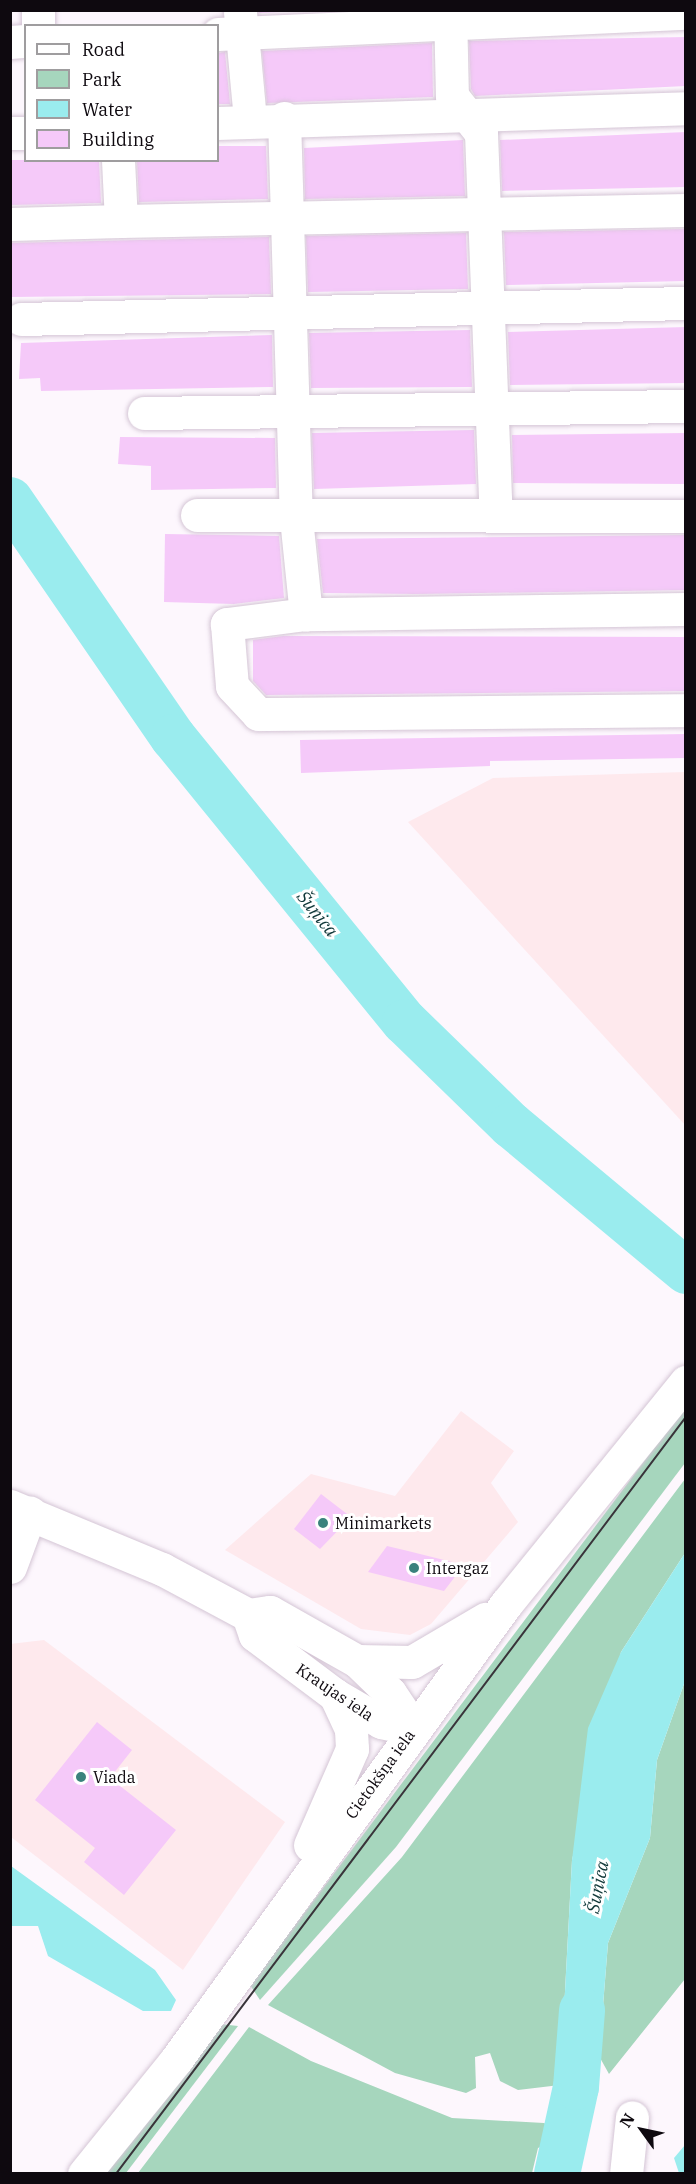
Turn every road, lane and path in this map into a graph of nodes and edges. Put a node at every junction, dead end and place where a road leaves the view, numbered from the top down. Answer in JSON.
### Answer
{"nodes":[{"id":1,"x":686,"y":13,"type":"edge"},
{"id":2,"x":450,"y":18,"type":"edge"},
{"id":3,"x":234,"y":26,"type":"edge"},
{"id":4,"x":686,"y":108,"type":"edge"},
{"id":5,"x":464,"y":117,"type":"junction"},
{"id":6,"x":284,"y":118,"type":"junction"},
{"id":7,"x":250,"y":120,"type":"junction"},
{"id":8,"x":219,"y":123,"type":"edge"},
{"id":9,"x":118,"y":162,"type":"edge"},
{"id":10,"x":686,"y":210,"type":"edge"},
{"id":11,"x":487,"y":213,"type":"junction"},
{"id":12,"x":288,"y":216,"type":"junction"},
{"id":13,"x":121,"y":221,"type":"junction"},
{"id":14,"x":10,"y":224,"type":"edge"},
{"id":15,"x":686,"y":303,"type":"edge"},
{"id":16,"x":293,"y":310,"type":"junction"},
{"id":17,"x":489,"y":311,"type":"junction"},
{"id":18,"x":21,"y":319,"type":"dead end"},
{"id":19,"x":686,"y":406,"type":"edge"},
{"id":20,"x":492,"y":408,"type":"junction"},
{"id":21,"x":295,"y":410,"type":"junction"},
{"id":22,"x":144,"y":412,"type":"dead end"},
{"id":23,"x":197,"y":515,"type":"dead end"},
{"id":24,"x":496,"y":516,"type":"junction"},
{"id":25,"x":686,"y":516,"type":"edge"},
{"id":26,"x":296,"y":518,"type":"junction"},
{"id":27,"x":686,"y":609,"type":"edge"},
{"id":28,"x":306,"y":614,"type":"junction"},
{"id":29,"x":686,"y":710,"type":"edge"},
{"id":30,"x":686,"y":1382,"type":"edge"},
{"id":31,"x":20,"y":1510,"type":"edge"},
{"id":32,"x":10,"y":1566,"type":"edge"},
{"id":33,"x":506,"y":1604,"type":"junction"},
{"id":34,"x":248,"y":1615,"type":"junction"},
{"id":35,"x":357,"y":1661,"type":"junction"},
{"id":36,"x":335,"y":1695,"type":"junction"},
{"id":37,"x":414,"y":1729,"type":"junction"},
{"id":38,"x":280,"y":1910,"type":"junction"},
{"id":39,"x":632,"y":2117,"type":"dead end"},
{"id":40,"x":84,"y":2174,"type":"edge"},
{"id":41,"x":626,"y":2174,"type":"edge"}],
"edges":[{"from":1,"to":2,"type":"street"},
{"from":2,"to":3,"type":"street"},
{"from":2,"to":5,"type":"street"},
{"from":3,"to":7,"type":"street"},
{"from":4,"to":5,"type":"street"},
{"from":5,"to":6,"type":"street"},
{"from":5,"to":11,"type":"street"},
{"from":6,"to":7,"type":"street"},
{"from":6,"to":12,"type":"street"},
{"from":7,"to":8,"type":"street"},
{"from":9,"to":13,"type":"street"},
{"from":10,"to":11,"type":"street"},
{"from":11,"to":12,"type":"street"},
{"from":11,"to":17,"type":"street"},
{"from":12,"to":13,"type":"street"},
{"from":12,"to":16,"type":"street"},
{"from":13,"to":14,"type":"street"},
{"from":15,"to":17,"type":"street"},
{"from":16,"to":17,"type":"street"},
{"from":16,"to":18,"type":"street"},
{"from":16,"to":21,"type":"street"},
{"from":17,"to":20,"type":"street"},
{"from":19,"to":20,"type":"street"},
{"from":20,"to":21,"type":"street"},
{"from":20,"to":24,"type":"street"},
{"from":21,"to":22,"type":"street"},
{"from":21,"to":26,"type":"street"},
{"from":23,"to":26,"type":"street"},
{"from":24,"to":25,"type":"street"},
{"from":24,"to":26,"type":"street"},
{"from":26,"to":28,"type":"street"},
{"from":27,"to":28,"type":"street"},
{"from":28,"to":29,"type":"street"},
{"from":30,"to":33,"type":"street","name":"Cietokšņa iela"},
{"from":31,"to":32,"type":"street"},
{"from":31,"to":34,"type":"street","name":"Kraujas iela"},
{"from":33,"to":35,"type":"street"},
{"from":33,"to":37,"type":"street","name":"Cietokšņa iela"},
{"from":34,"to":35,"type":"street","name":"Kraujas iela"},
{"from":34,"to":36,"type":"street","name":"Kraujas iela"},
{"from":35,"to":37,"type":"street","name":"Kraujas iela"},
{"from":36,"to":37,"type":"street","name":"Kraujas iela"},
{"from":36,"to":38,"type":"street"},
{"from":37,"to":38,"type":"street","name":"Cietokšņa iela"},
{"from":38,"to":40,"type":"street","name":"Cietokšņa iela"},
{"from":39,"to":41,"type":"street"}]}
